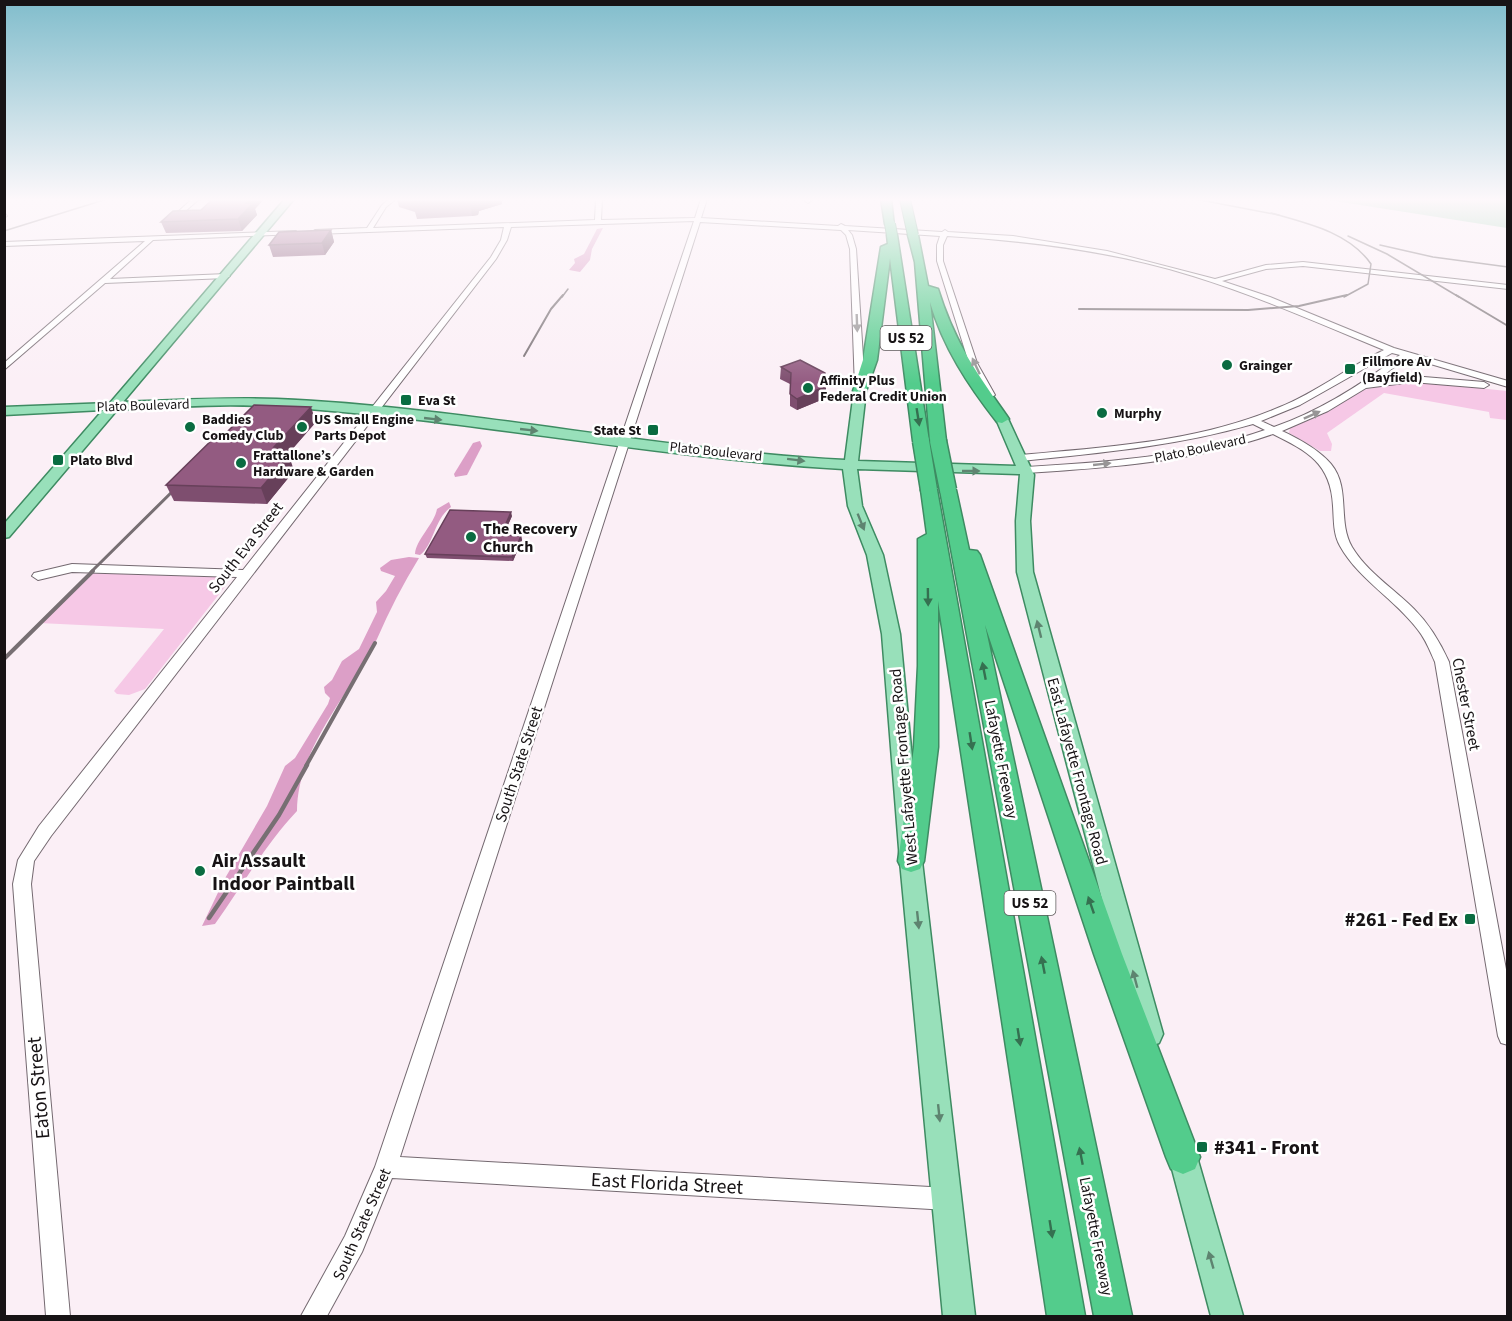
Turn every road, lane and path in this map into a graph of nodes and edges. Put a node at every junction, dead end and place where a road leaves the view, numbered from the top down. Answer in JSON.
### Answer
{"nodes":[{"id":1,"x":127,"y":261,"type":"edge"},
{"id":2,"x":239,"y":261,"type":"edge"},
{"id":3,"x":492,"y":261,"type":"edge"},
{"id":4,"x":684,"y":261,"type":"edge"},
{"id":5,"x":854,"y":261,"type":"edge"},
{"id":6,"x":885,"y":261,"type":"edge"},
{"id":7,"x":894,"y":261,"type":"edge"},
{"id":8,"x":940,"y":261,"type":"edge"},
{"id":9,"x":1120,"y":261,"type":"edge"},
{"id":10,"x":920,"y":262,"type":"joint"},
{"id":11,"x":226,"y":276,"type":"junction"},
{"id":12,"x":104,"y":281,"type":"junction"},
{"id":13,"x":1211,"y":282,"type":"junction"},
{"id":14,"x":1508,"y":287,"type":"edge"},
{"id":15,"x":1391,"y":350,"type":"junction"},
{"id":16,"x":1380,"y":355,"type":"junction"},
{"id":17,"x":1401,"y":358,"type":"junction"},
{"id":18,"x":4,"y":368,"type":"edge"},
{"id":19,"x":1508,"y":384,"type":"edge"},
{"id":20,"x":1484,"y":385,"type":"junction"},
{"id":21,"x":1360,"y":388,"type":"junction"},
{"id":22,"x":1508,"y":388,"type":"edge"},
{"id":23,"x":860,"y":391,"type":"junction"},
{"id":24,"x":4,"y":401,"type":"edge"},
{"id":25,"x":117,"y":401,"type":"junction"},
{"id":26,"x":377,"y":407,"type":"junction"},
{"id":27,"x":4,"y":411,"type":"edge"},
{"id":28,"x":1002,"y":418,"type":"junction"},
{"id":29,"x":1254,"y":421,"type":"junction"},
{"id":30,"x":1271,"y":431,"type":"junction"},
{"id":31,"x":626,"y":435,"type":"junction"},
{"id":32,"x":850,"y":460,"type":"junction"},
{"id":33,"x":1023,"y":464,"type":"junction"},
{"id":34,"x":939,"y":493,"type":"junction"},
{"id":35,"x":4,"y":534,"type":"edge"},
{"id":36,"x":245,"y":574,"type":"junction"},
{"id":37,"x":38,"y":576,"type":"dead end"},
{"id":38,"x":26,"y":860,"type":"joint"},
{"id":39,"x":911,"y":861,"type":"junction"},
{"id":40,"x":1508,"y":1035,"type":"edge"},
{"id":41,"x":1183,"y":1157,"type":"junction"},
{"id":42,"x":386,"y":1167,"type":"junction"},
{"id":43,"x":948,"y":1199,"type":"junction"},
{"id":44,"x":58,"y":1317,"type":"edge"},
{"id":45,"x":313,"y":1317,"type":"edge"},
{"id":46,"x":959,"y":1317,"type":"edge"},
{"id":47,"x":1066,"y":1317,"type":"edge"},
{"id":48,"x":1113,"y":1317,"type":"edge"},
{"id":49,"x":1227,"y":1317,"type":"edge"}],
"edges":[{"from":1,"to":12,"type":"street"},
{"from":2,"to":11,"type":"main road"},
{"from":3,"to":26,"type":"street","name":"South Eva Street"},
{"from":4,"to":31,"type":"street","name":"South State Street"},
{"from":5,"to":23,"type":"street","name":"West Lafayette Frontage Road","one_way":true},
{"from":6,"to":23,"type":"highway"},
{"from":7,"to":34,"type":"highway","name":"Lafayette Freeway","number":"US 52","one_way":true,"bridge":true},
{"from":28,"to":8,"type":"street","name":"East Lafayette Frontage Road","one_way":true},
{"from":9,"to":13,"type":"street"},
{"from":10,"to":28,"type":"highway"},
{"from":10,"to":34,"type":"highway","name":"Lafayette Freeway","number":"US 52","bridge":true},
{"from":11,"to":12,"type":"street"},
{"from":11,"to":25,"type":"main road"},
{"from":12,"to":18,"type":"street"},
{"from":13,"to":14,"type":"street"},
{"from":13,"to":15,"type":"street"},
{"from":13,"to":16,"type":"street"},
{"from":15,"to":16,"type":"street","name":"Plato Boulevard"},
{"from":15,"to":17,"type":"street"},
{"from":16,"to":17,"type":"street"},
{"from":16,"to":29,"type":"street","name":"Plato Boulevard"},
{"from":17,"to":19,"type":"street"},
{"from":17,"to":20,"type":"street"},
{"from":17,"to":21,"type":"street","name":"Plato Boulevard"},
{"from":20,"to":21,"type":"street"},
{"from":20,"to":22,"type":"street"},
{"from":30,"to":21,"type":"street","name":"Plato Boulevard","one_way":true},
{"from":23,"to":32,"type":"main road","name":"West Lafayette Frontage Road"},
{"from":24,"to":25,"type":"main road","name":"Plato Boulevard"},
{"from":25,"to":26,"type":"main road","name":"Plato Boulevard"},
{"from":25,"to":27,"type":"main road","name":"Plato Boulevard"},
{"from":25,"to":35,"type":"main road"},
{"from":26,"to":31,"type":"main road","name":"Plato Boulevard"},
{"from":26,"to":36,"type":"street","name":"South Eva Street"},
{"from":28,"to":33,"type":"main road","name":"East Lafayette Frontage Road"},
{"from":29,"to":30,"type":"street","name":"Chester Street"},
{"from":29,"to":33,"type":"street","name":"Plato Boulevard"},
{"from":33,"to":30,"type":"street","name":"Plato Boulevard","one_way":true},
{"from":30,"to":40,"type":"street","name":"Chester Street"},
{"from":31,"to":32,"type":"main road","name":"Plato Boulevard"},
{"from":31,"to":42,"type":"street","name":"South State Street"},
{"from":32,"to":33,"type":"main road","name":"Plato Boulevard"},
{"from":32,"to":39,"type":"main road","name":"West Lafayette Frontage Road","one_way":true},
{"from":41,"to":33,"type":"main road","name":"East Lafayette Frontage Road","one_way":true},
{"from":34,"to":39,"type":"highway","one_way":true},
{"from":41,"to":34,"type":"highway","one_way":true},
{"from":34,"to":47,"type":"highway","name":"Lafayette Freeway","number":"US 52","one_way":true},
{"from":48,"to":34,"type":"highway","name":"Lafayette Freeway","number":"US 52","one_way":true},
{"from":36,"to":37,"type":"street"},
{"from":36,"to":38,"type":"street","name":"South Eva Street"},
{"from":38,"to":44,"type":"street","name":"Eaton Street"},
{"from":39,"to":43,"type":"main road","name":"West Lafayette Frontage Road","one_way":true},
{"from":49,"to":41,"type":"main road","name":"East Lafayette Frontage Road","one_way":true},
{"from":42,"to":43,"type":"street","name":"East Florida Street"},
{"from":42,"to":45,"type":"street","name":"South State Street"},
{"from":43,"to":46,"type":"main road","name":"West Lafayette Frontage Road"}]}
